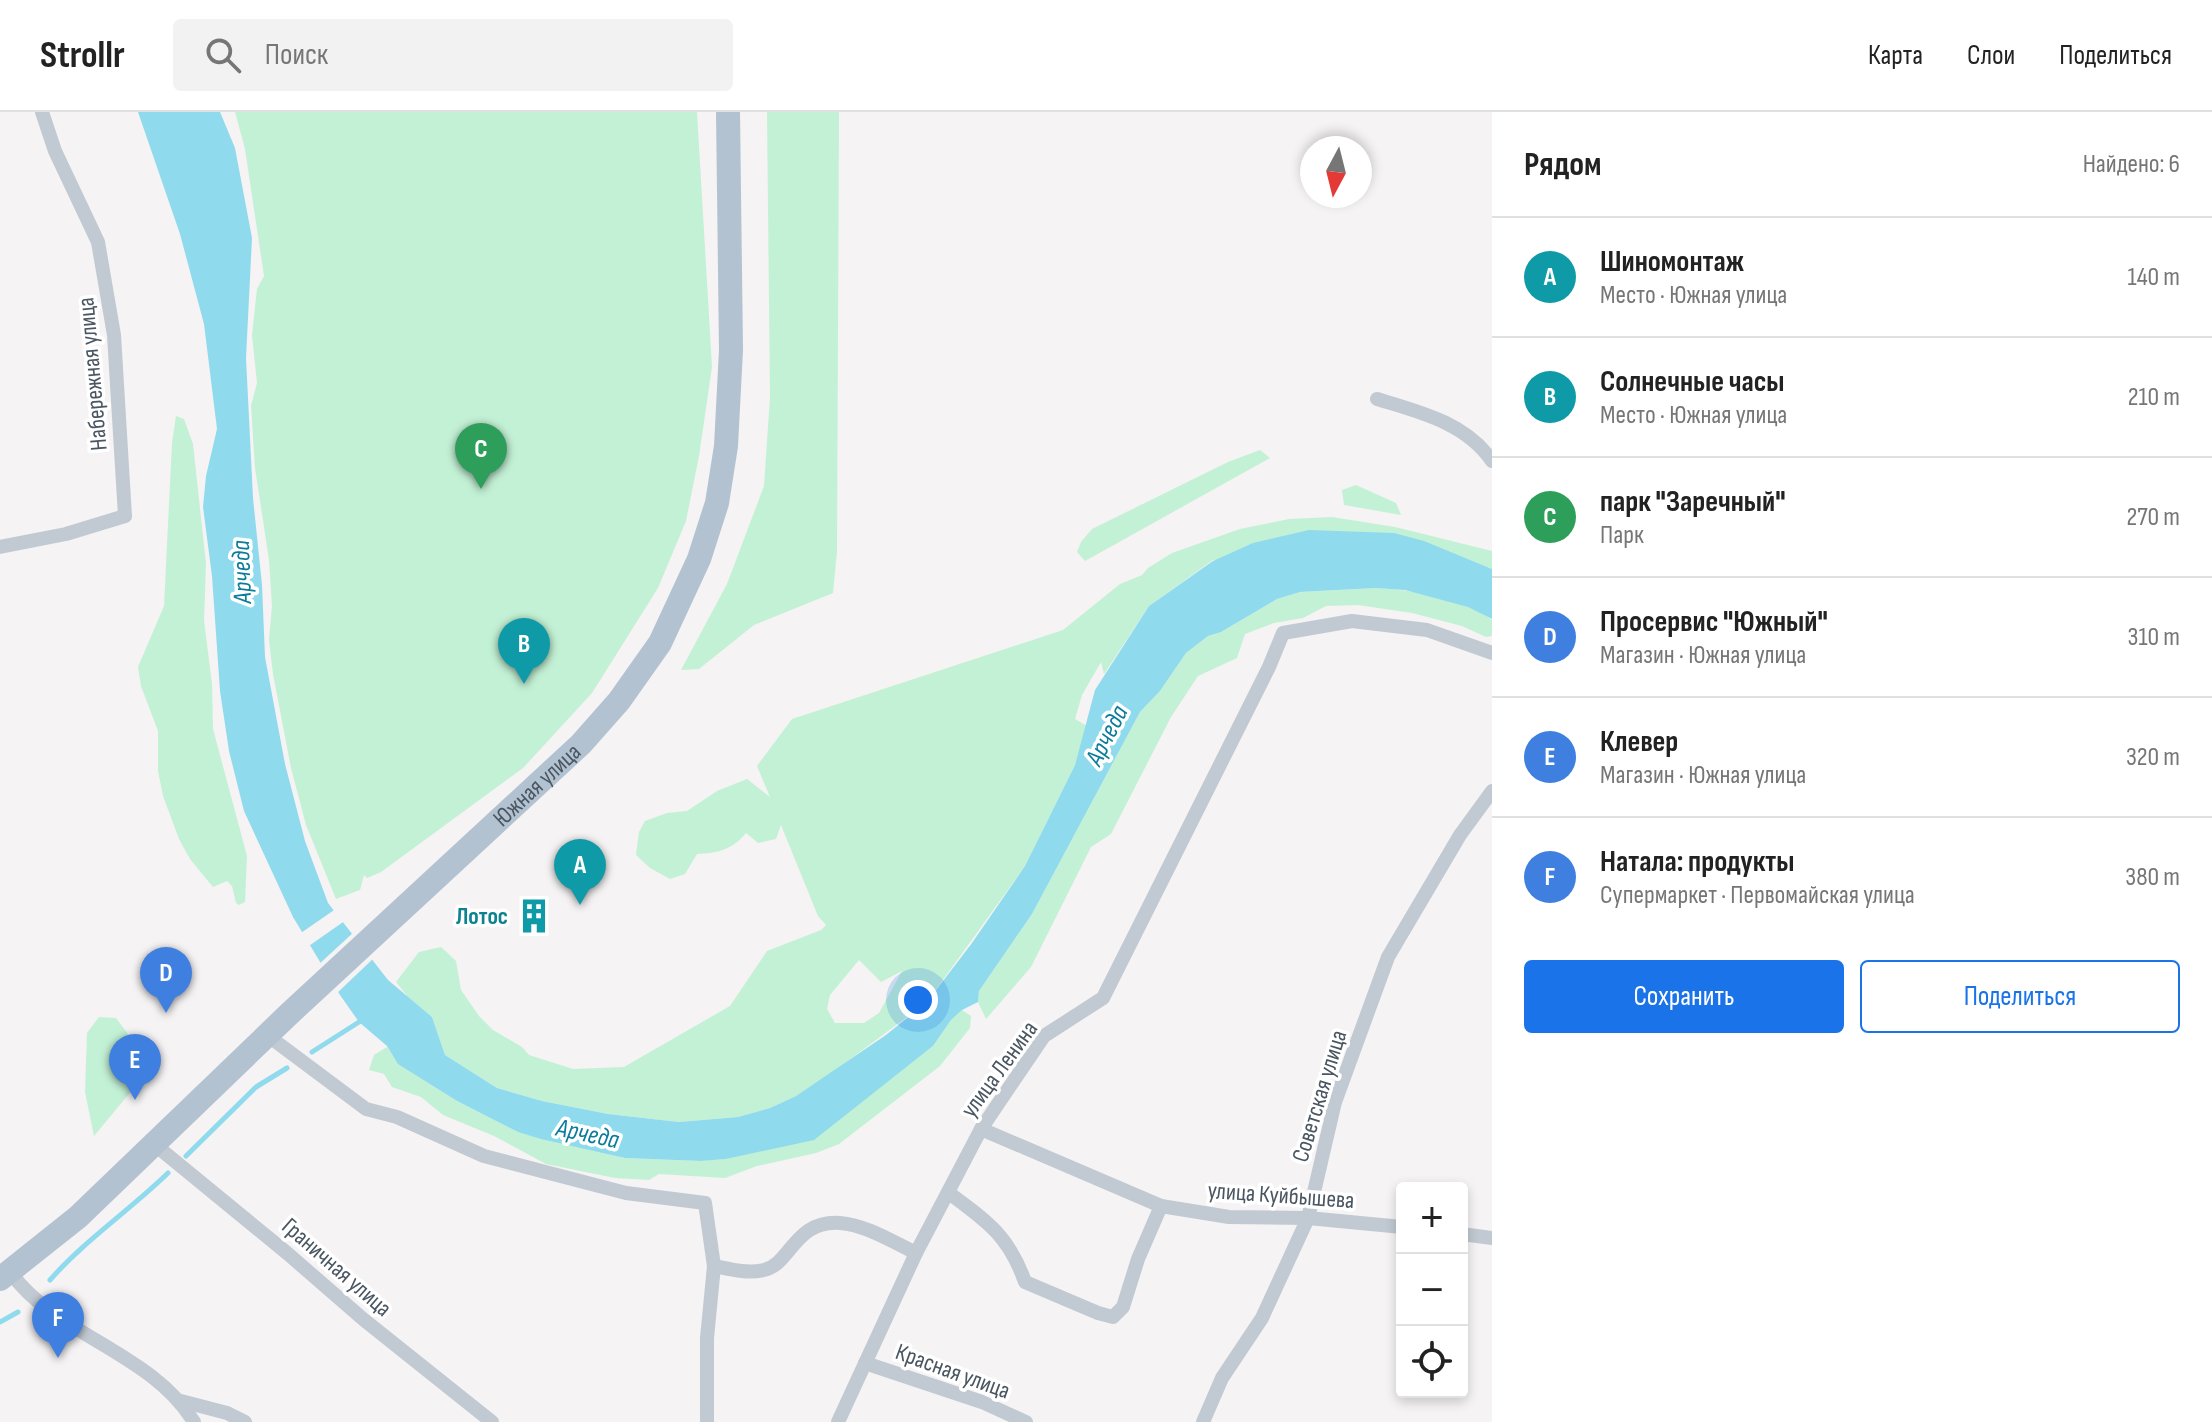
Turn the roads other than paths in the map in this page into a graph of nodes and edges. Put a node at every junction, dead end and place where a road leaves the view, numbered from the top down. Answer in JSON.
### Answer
{"nodes":[{"id":1,"x":42,"y":112,"type":"edge"},
{"id":2,"x":728,"y":112,"type":"edge"},
{"id":3,"x":1377,"y":399,"type":"dead end"},
{"id":4,"x":1492,"y":461,"type":"edge"},
{"id":5,"x":0,"y":547,"type":"edge"},
{"id":6,"x":1492,"y":653,"type":"edge"},
{"id":7,"x":1492,"y":791,"type":"edge"},
{"id":8,"x":267,"y":1035,"type":"junction"},
{"id":9,"x":981,"y":1129,"type":"junction"},
{"id":10,"x":154,"y":1144,"type":"junction"},
{"id":11,"x":949,"y":1193,"type":"junction"},
{"id":12,"x":1161,"y":1206,"type":"junction"},
{"id":13,"x":1308,"y":1218,"type":"junction"},
{"id":14,"x":1396,"y":1226,"type":"edge"},
{"id":15,"x":1468,"y":1235,"type":"edge"},
{"id":16,"x":1492,"y":1238,"type":"edge"},
{"id":17,"x":916,"y":1253,"type":"junction"},
{"id":18,"x":714,"y":1266,"type":"junction"},
{"id":19,"x":5,"y":1276,"type":"edge"},
{"id":20,"x":865,"y":1363,"type":"junction"},
{"id":21,"x":181,"y":1401,"type":"junction"},
{"id":22,"x":194,"y":1422,"type":"edge"},
{"id":23,"x":245,"y":1422,"type":"edge"},
{"id":24,"x":492,"y":1422,"type":"edge"},
{"id":25,"x":707,"y":1422,"type":"edge"},
{"id":26,"x":838,"y":1422,"type":"edge"},
{"id":27,"x":1026,"y":1422,"type":"edge"},
{"id":28,"x":1203,"y":1422,"type":"edge"}],
"edges":[{"from":1,"to":5,"type":"street","name":"Набережная улица"},
{"from":2,"to":8,"type":"main road","name":"Южная улица"},
{"from":3,"to":4,"type":"street"},
{"from":6,"to":9,"type":"street","name":"улица Ленина"},
{"from":7,"to":13,"type":"street","name":"Советская улица"},
{"from":8,"to":10,"type":"main road","name":"Южная улица"},
{"from":8,"to":18,"type":"street"},
{"from":9,"to":11,"type":"street","name":"улица Ленина"},
{"from":9,"to":12,"type":"street","name":"улица Куйбышева"},
{"from":10,"to":19,"type":"main road","name":"Южная улица"},
{"from":10,"to":24,"type":"street","name":"Граничная улица"},
{"from":11,"to":12,"type":"street"},
{"from":11,"to":17,"type":"street","name":"улица Ленина"},
{"from":12,"to":13,"type":"street","name":"улица Куйбышева"},
{"from":13,"to":14,"type":"street","name":"улица Куйбышева"},
{"from":13,"to":28,"type":"street","name":"Советская улица"},
{"from":15,"to":16,"type":"street"},
{"from":17,"to":18,"type":"street"},
{"from":17,"to":20,"type":"street","name":"улица Ленина"},
{"from":18,"to":25,"type":"street"},
{"from":19,"to":21,"type":"street"},
{"from":20,"to":26,"type":"street","name":"улица Ленина"},
{"from":20,"to":27,"type":"street","name":"Красная улица"},
{"from":21,"to":22,"type":"street"},
{"from":21,"to":23,"type":"street"}]}
